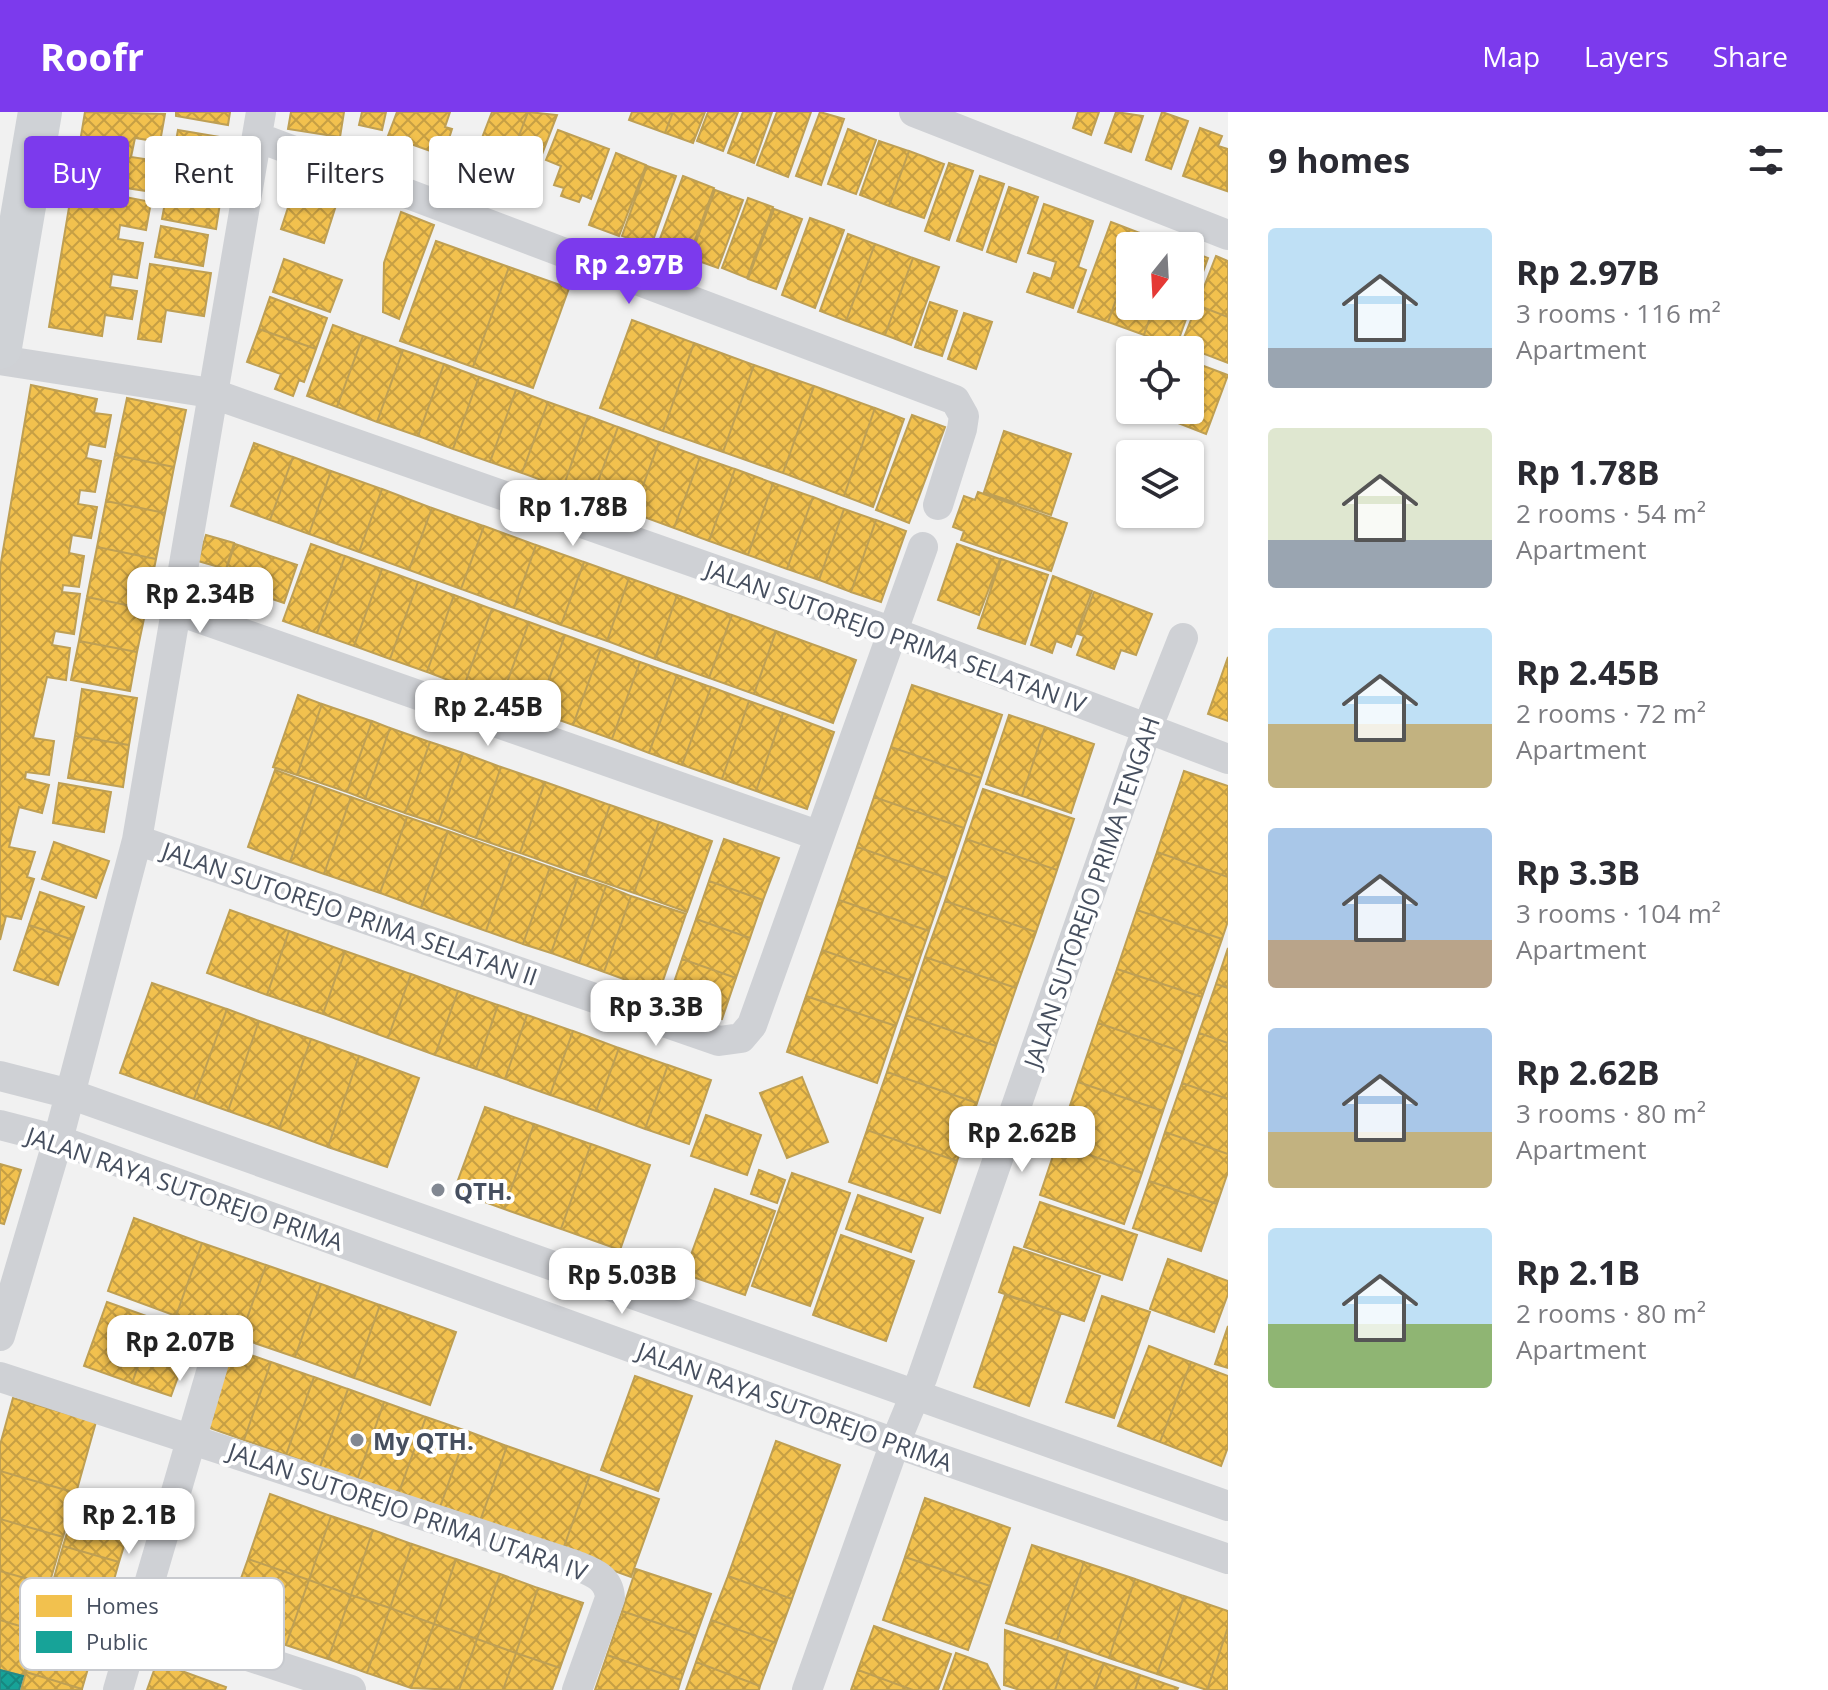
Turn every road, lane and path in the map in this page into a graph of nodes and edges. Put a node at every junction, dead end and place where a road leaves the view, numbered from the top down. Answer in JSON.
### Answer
{"nodes":[{"id":1,"x":40,"y":112,"type":"edge"},
{"id":2,"x":914,"y":112,"type":"edge"},
{"id":3,"x":259,"y":124,"type":"edge"},
{"id":4,"x":1228,"y":235,"type":"edge"},
{"id":5,"x":0,"y":347,"type":"edge"},
{"id":6,"x":0,"y":360,"type":"edge"},
{"id":7,"x":211,"y":393,"type":"junction"},
{"id":8,"x":938,"y":505,"type":"dead end"},
{"id":9,"x":923,"y":547,"type":"dead end"},
{"id":10,"x":176,"y":610,"type":"junction"},
{"id":11,"x":890,"y":631,"type":"junction"},
{"id":12,"x":1183,"y":638,"type":"dead end"},
{"id":13,"x":1147,"y":729,"type":"junction"},
{"id":14,"x":1228,"y":759,"type":"edge"},
{"id":15,"x":817,"y":835,"type":"junction"},
{"id":16,"x":137,"y":840,"type":"junction"},
{"id":17,"x":0,"y":1076,"type":"edge"},
{"id":18,"x":70,"y":1094,"type":"junction"},
{"id":19,"x":0,"y":1125,"type":"edge"},
{"id":20,"x":58,"y":1140,"type":"junction"},
{"id":21,"x":0,"y":1336,"type":"edge"},
{"id":22,"x":219,"y":1345,"type":"dead end"},
{"id":23,"x":0,"y":1377,"type":"edge"},
{"id":24,"x":916,"y":1395,"type":"junction"},
{"id":25,"x":191,"y":1436,"type":"junction"},
{"id":26,"x":895,"y":1443,"type":"junction"},
{"id":27,"x":1228,"y":1506,"type":"edge"},
{"id":28,"x":1228,"y":1559,"type":"edge"},
{"id":29,"x":151,"y":1578,"type":"edge"},
{"id":30,"x":284,"y":1668,"type":"edge"},
{"id":31,"x":124,"y":1670,"type":"edge"},
{"id":32,"x":118,"y":1690,"type":"edge"},
{"id":33,"x":351,"y":1690,"type":"edge"},
{"id":34,"x":577,"y":1690,"type":"edge"},
{"id":35,"x":807,"y":1690,"type":"edge"}],
"edges":[{"from":1,"to":5,"type":"main road"},
{"from":2,"to":4,"type":"street"},
{"from":3,"to":7,"type":"street"},
{"from":3,"to":8,"type":"street"},
{"from":6,"to":7,"type":"street","name":"JALAN SUTOREJO PRIMA SELATAN IV"},
{"from":7,"to":10,"type":"street"},
{"from":7,"to":11,"type":"street","name":"JALAN SUTOREJO PRIMA SELATAN IV"},
{"from":9,"to":11,"type":"street","name":"JALAN SUTOREJO PRIMA SELATAN II"},
{"from":10,"to":15,"type":"street"},
{"from":10,"to":16,"type":"street"},
{"from":11,"to":13,"type":"street","name":"JALAN SUTOREJO PRIMA SELATAN IV"},
{"from":11,"to":15,"type":"street","name":"JALAN SUTOREJO PRIMA SELATAN II"},
{"from":12,"to":13,"type":"street","name":"JALAN SUTOREJO PRIMA TENGAH"},
{"from":13,"to":14,"type":"street","name":"JALAN SUTOREJO PRIMA SELATAN IV"},
{"from":13,"to":24,"type":"street","name":"JALAN SUTOREJO PRIMA TENGAH"},
{"from":15,"to":16,"type":"street","name":"JALAN SUTOREJO PRIMA SELATAN II"},
{"from":16,"to":18,"type":"street"},
{"from":17,"to":18,"type":"street","name":"JALAN RAYA SUTOREJO PRIMA"},
{"from":18,"to":20,"type":"street"},
{"from":18,"to":24,"type":"street","name":"JALAN RAYA SUTOREJO PRIMA"},
{"from":19,"to":20,"type":"street","name":"JALAN RAYA SUTOREJO PRIMA"},
{"from":20,"to":21,"type":"street"},
{"from":20,"to":26,"type":"street","name":"JALAN RAYA SUTOREJO PRIMA"},
{"from":22,"to":25,"type":"street"},
{"from":23,"to":25,"type":"street","name":"JALAN SUTOREJO PRIMA UTARA IV"},
{"from":24,"to":26,"type":"street","name":"JALAN SUTOREJO PRIMA TENGAH"},
{"from":24,"to":27,"type":"street","name":"JALAN RAYA SUTOREJO PRIMA"},
{"from":25,"to":29,"type":"street"},
{"from":25,"to":34,"type":"street","name":"JALAN SUTOREJO PRIMA UTARA IV"},
{"from":26,"to":28,"type":"street","name":"JALAN RAYA SUTOREJO PRIMA"},
{"from":26,"to":35,"type":"street","name":"JALAN SUTOREJO PRIMA TENGAH"},
{"from":30,"to":33,"type":"street"},
{"from":31,"to":32,"type":"street"}]}
